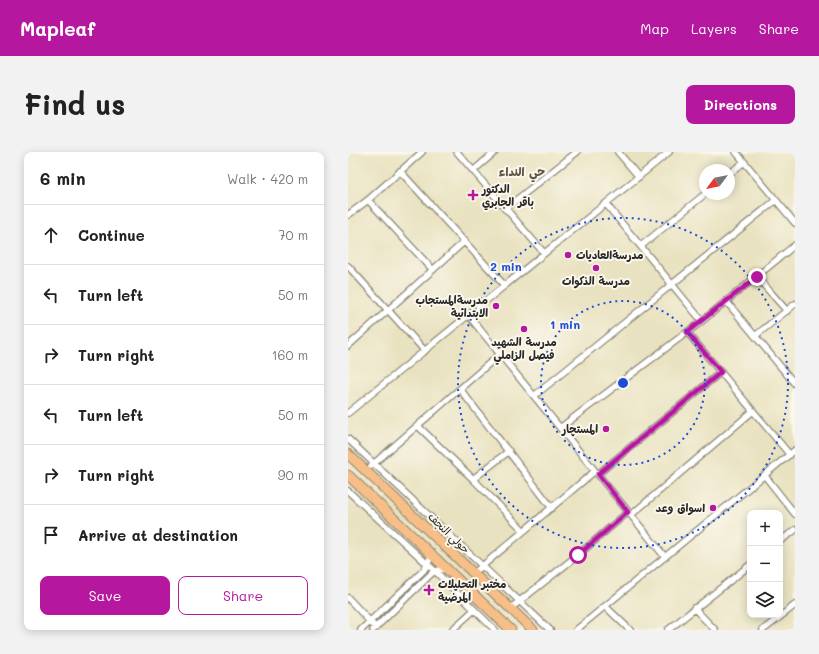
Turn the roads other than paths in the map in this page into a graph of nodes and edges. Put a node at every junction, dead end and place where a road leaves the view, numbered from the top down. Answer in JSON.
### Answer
{"nodes":[{"id":1,"x":422,"y":152,"type":"edge"},
{"id":2,"x":457,"y":152,"type":"edge"},
{"id":3,"x":495,"y":152,"type":"edge"},
{"id":4,"x":577,"y":152,"type":"edge"},
{"id":5,"x":618,"y":152,"type":"edge"},
{"id":6,"x":669,"y":152,"type":"edge"},
{"id":7,"x":736,"y":152,"type":"edge"},
{"id":8,"x":744,"y":162,"type":"junction"},
{"id":9,"x":735,"y":169,"type":"edge"},
{"id":10,"x":400,"y":170,"type":"junction"},
{"id":11,"x":473,"y":171,"type":"junction"},
{"id":12,"x":639,"y":177,"type":"junction"},
{"id":13,"x":699,"y":199,"type":"edge"},
{"id":14,"x":368,"y":200,"type":"junction"},
{"id":15,"x":776,"y":200,"type":"junction"},
{"id":16,"x":606,"y":204,"type":"junction"},
{"id":17,"x":505,"y":209,"type":"junction"},
{"id":18,"x":348,"y":215,"type":"edge"},
{"id":19,"x":795,"y":222,"type":"edge"},
{"id":20,"x":465,"y":241,"type":"junction"},
{"id":21,"x":795,"y":245,"type":"edge"},
{"id":22,"x":641,"y":246,"type":"junction"},
{"id":23,"x":544,"y":253,"type":"junction"},
{"id":24,"x":348,"y":266,"type":"edge"},
{"id":25,"x":433,"y":270,"type":"junction"},
{"id":26,"x":757,"y":277,"type":"junction"},
{"id":27,"x":672,"y":284,"type":"junction"},
{"id":28,"x":504,"y":286,"type":"junction"},
{"id":29,"x":726,"y":302,"type":"junction"},
{"id":30,"x":795,"y":304,"type":"edge"},
{"id":31,"x":387,"y":311,"type":"junction"},
{"id":32,"x":787,"y":311,"type":"junction"},
{"id":33,"x":469,"y":316,"type":"junction"},
{"id":34,"x":702,"y":321,"type":"junction"},
{"id":35,"x":687,"y":332,"type":"junction"},
{"id":36,"x":755,"y":336,"type":"junction"},
{"id":37,"x":348,"y":346,"type":"edge"},
{"id":38,"x":425,"y":351,"type":"junction"},
{"id":39,"x":500,"y":354,"type":"junction"},
{"id":40,"x":721,"y":372,"type":"junction"},
{"id":41,"x":794,"y":380,"type":"edge"},
{"id":42,"x":460,"y":389,"type":"junction"},
{"id":43,"x":534,"y":396,"type":"junction"},
{"id":44,"x":753,"y":411,"type":"junction"},
{"id":45,"x":348,"y":413,"type":"edge"},
{"id":46,"x":418,"y":426,"type":"junction"},
{"id":47,"x":560,"y":428,"type":"junction"},
{"id":48,"x":348,"y":440,"type":"edge"},
{"id":49,"x":795,"y":450,"type":"edge"},
{"id":50,"x":509,"y":451,"type":"junction"},
{"id":51,"x":348,"y":454,"type":"edge"},
{"id":52,"x":790,"y":455,"type":"junction"},
{"id":53,"x":373,"y":464,"type":"junction"},
{"id":54,"x":366,"y":471,"type":"junction"},
{"id":55,"x":597,"y":473,"type":"junction"},
{"id":56,"x":348,"y":475,"type":"edge"},
{"id":57,"x":765,"y":476,"type":"junction"},
{"id":58,"x":473,"y":479,"type":"junction"},
{"id":59,"x":348,"y":491,"type":"edge"},
{"id":60,"x":552,"y":508,"type":"junction"},
{"id":61,"x":630,"y":513,"type":"junction"},
{"id":62,"x":795,"y":514,"type":"edge"},
{"id":63,"x":795,"y":530,"type":"edge"},
{"id":64,"x":524,"y":531,"type":"junction"},
{"id":65,"x":783,"y":539,"type":"edge"},
{"id":66,"x":431,"y":554,"type":"junction"},
{"id":67,"x":665,"y":557,"type":"junction"},
{"id":68,"x":428,"y":565,"type":"junction"},
{"id":69,"x":482,"y":566,"type":"junction"},
{"id":70,"x":747,"y":567,"type":"edge"},
{"id":71,"x":447,"y":569,"type":"junction"},
{"id":72,"x":435,"y":571,"type":"junction"},
{"id":73,"x":474,"y":573,"type":"junction"},
{"id":74,"x":348,"y":598,"type":"edge"},
{"id":75,"x":519,"y":602,"type":"junction"},
{"id":76,"x":605,"y":606,"type":"junction"},
{"id":77,"x":795,"y":606,"type":"edge"},
{"id":78,"x":510,"y":608,"type":"junction"},
{"id":79,"x":694,"y":608,"type":"junction"},
{"id":80,"x":474,"y":610,"type":"junction"},
{"id":81,"x":370,"y":622,"type":"junction"},
{"id":82,"x":375,"y":629,"type":"edge"},
{"id":83,"x":361,"y":630,"type":"edge"},
{"id":84,"x":452,"y":630,"type":"edge"},
{"id":85,"x":495,"y":630,"type":"edge"},
{"id":86,"x":511,"y":630,"type":"edge"},
{"id":87,"x":533,"y":630,"type":"edge"},
{"id":88,"x":550,"y":630,"type":"edge"},
{"id":89,"x":576,"y":630,"type":"edge"},
{"id":90,"x":630,"y":630,"type":"edge"},
{"id":91,"x":668,"y":630,"type":"edge"},
{"id":92,"x":715,"y":630,"type":"edge"},
{"id":93,"x":763,"y":630,"type":"edge"}],
"edges":[{"from":1,"to":10,"type":"street"},
{"from":2,"to":11,"type":"street"},
{"from":3,"to":11,"type":"street"},
{"from":4,"to":17,"type":"street"},
{"from":5,"to":12,"type":"street"},
{"from":6,"to":12,"type":"street"},
{"from":7,"to":8,"type":"street"},
{"from":8,"to":9,"type":"street"},
{"from":8,"to":15,"type":"street"},
{"from":10,"to":14,"type":"street"},
{"from":10,"to":20,"type":"street"},
{"from":11,"to":17,"type":"street"},
{"from":12,"to":16,"type":"street"},
{"from":13,"to":22,"type":"street"},
{"from":14,"to":18,"type":"street"},
{"from":14,"to":25,"type":"street"},
{"from":15,"to":19,"type":"street"},
{"from":15,"to":27,"type":"street"},
{"from":16,"to":22,"type":"street"},
{"from":16,"to":23,"type":"street"},
{"from":17,"to":23,"type":"street"},
{"from":20,"to":25,"type":"street"},
{"from":20,"to":28,"type":"street"},
{"from":21,"to":26,"type":"street"},
{"from":22,"to":27,"type":"street"},
{"from":23,"to":28,"type":"street"},
{"from":24,"to":31,"type":"street"},
{"from":25,"to":31,"type":"street"},
{"from":26,"to":29,"type":"street"},
{"from":26,"to":32,"type":"street"},
{"from":27,"to":34,"type":"street"},
{"from":27,"to":43,"type":"street"},
{"from":28,"to":33,"type":"street"},
{"from":29,"to":34,"type":"street"},
{"from":29,"to":36,"type":"street"},
{"from":30,"to":32,"type":"street"},
{"from":31,"to":37,"type":"street"},
{"from":31,"to":38,"type":"street"},
{"from":32,"to":36,"type":"street"},
{"from":33,"to":38,"type":"street"},
{"from":33,"to":39,"type":"street"},
{"from":34,"to":35,"type":"street"},
{"from":35,"to":40,"type":"street"},
{"from":35,"to":47,"type":"street"},
{"from":36,"to":41,"type":"street"},
{"from":38,"to":45,"type":"street"},
{"from":39,"to":42,"type":"street"},
{"from":39,"to":43,"type":"street"},
{"from":40,"to":44,"type":"street"},
{"from":40,"to":55,"type":"street"},
{"from":42,"to":46,"type":"street"},
{"from":42,"to":50,"type":"street"},
{"from":43,"to":47,"type":"street"},
{"from":44,"to":52,"type":"street"},
{"from":44,"to":61,"type":"street"},
{"from":46,"to":53,"type":"street"},
{"from":46,"to":58,"type":"street"},
{"from":47,"to":55,"type":"street"},
{"from":48,"to":53,"type":"street"},
{"from":49,"to":52,"type":"street"},
{"from":50,"to":58,"type":"street"},
{"from":50,"to":60,"type":"street"},
{"from":51,"to":54,"type":"main road","name":"حولي النجف"},
{"from":52,"to":57,"type":"street"},
{"from":53,"to":54,"type":"street"},
{"from":53,"to":69,"type":"street"},
{"from":54,"to":73,"type":"main road","name":"حولي النجف"},
{"from":55,"to":60,"type":"street"},
{"from":55,"to":61,"type":"street"},
{"from":56,"to":66,"type":"main road"},
{"from":57,"to":62,"type":"street"},
{"from":57,"to":67,"type":"street"},
{"from":58,"to":64,"type":"street"},
{"from":59,"to":68,"type":"street"},
{"from":60,"to":64,"type":"street"},
{"from":61,"to":67,"type":"street"},
{"from":61,"to":75,"type":"street"},
{"from":63,"to":65,"type":"street"},
{"from":64,"to":69,"type":"street"},
{"from":66,"to":68,"type":"street"},
{"from":66,"to":71,"type":"main road"},
{"from":67,"to":76,"type":"street"},
{"from":68,"to":72,"type":"street"},
{"from":68,"to":81,"type":"street"},
{"from":69,"to":73,"type":"street"},
{"from":69,"to":75,"type":"street"},
{"from":70,"to":79,"type":"street"},
{"from":71,"to":72,"type":"street"},
{"from":71,"to":86,"type":"main road"},
{"from":72,"to":80,"type":"street"},
{"from":72,"to":82,"type":"street"},
{"from":73,"to":78,"type":"main road","name":"حولي النجف"},
{"from":74,"to":81,"type":"street"},
{"from":75,"to":78,"type":"street"},
{"from":75,"to":88,"type":"street"},
{"from":76,"to":89,"type":"street"},
{"from":76,"to":90,"type":"street"},
{"from":77,"to":93,"type":"street"},
{"from":78,"to":87,"type":"main road","name":"حولي النجف"},
{"from":79,"to":91,"type":"street"},
{"from":79,"to":92,"type":"street"},
{"from":80,"to":84,"type":"street"},
{"from":80,"to":85,"type":"street"},
{"from":81,"to":82,"type":"street"},
{"from":81,"to":83,"type":"street"}]}
